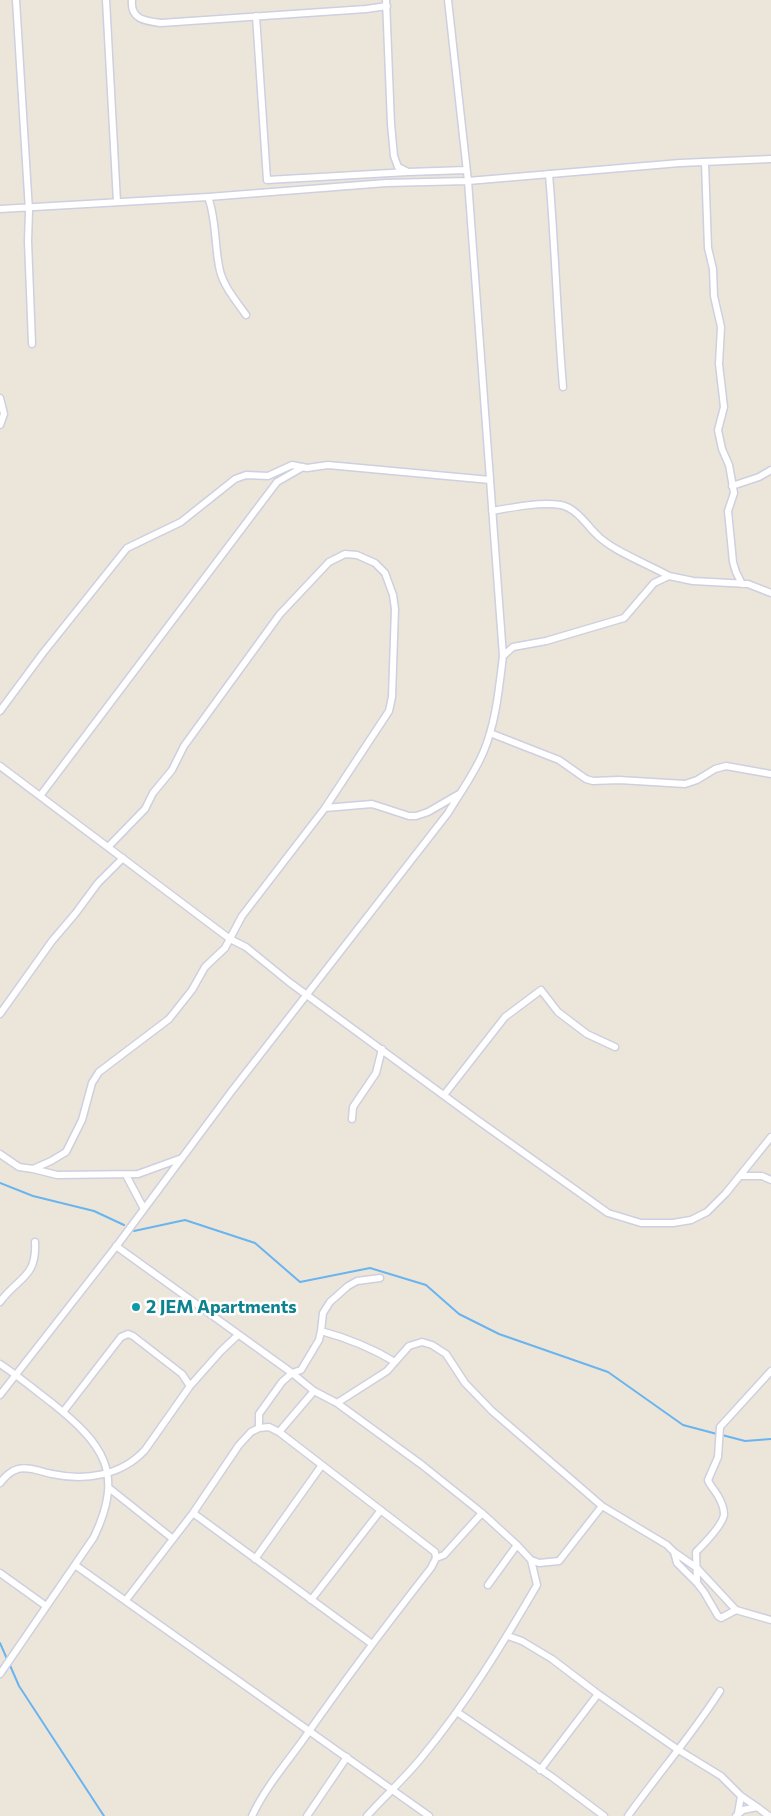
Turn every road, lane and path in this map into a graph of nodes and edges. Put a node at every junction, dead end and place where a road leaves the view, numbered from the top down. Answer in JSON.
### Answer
{"nodes":[{"id":1,"x":16,"y":0,"type":"edge"},
{"id":2,"x":106,"y":0,"type":"edge"},
{"id":3,"x":132,"y":0,"type":"edge"},
{"id":4,"x":448,"y":0,"type":"edge"},
{"id":5,"x":386,"y":3,"type":"edge"},
{"id":6,"x":256,"y":16,"type":"junction"},
{"id":7,"x":771,"y":159,"type":"edge"},
{"id":8,"x":705,"y":163,"type":"junction"},
{"id":9,"x":466,"y":170,"type":"junction"},
{"id":10,"x":408,"y":172,"type":"junction"},
{"id":11,"x":549,"y":174,"type":"junction"},
{"id":12,"x":468,"y":181,"type":"junction"},
{"id":13,"x":208,"y":197,"type":"junction"},
{"id":14,"x":117,"y":202,"type":"junction"},
{"id":15,"x":28,"y":207,"type":"junction"},
{"id":16,"x":0,"y":210,"type":"edge"},
{"id":17,"x":246,"y":315,"type":"dead end"},
{"id":18,"x":32,"y":344,"type":"dead end"},
{"id":19,"x":563,"y":387,"type":"dead end"},
{"id":20,"x":0,"y":398,"type":"edge"},
{"id":21,"x":0,"y":425,"type":"edge"},
{"id":22,"x":303,"y":467,"type":"junction"},
{"id":23,"x":771,"y":470,"type":"edge"},
{"id":24,"x":490,"y":480,"type":"junction"},
{"id":25,"x":732,"y":486,"type":"junction"},
{"id":26,"x":492,"y":511,"type":"junction"},
{"id":27,"x":669,"y":576,"type":"junction"},
{"id":28,"x":742,"y":584,"type":"junction"},
{"id":29,"x":771,"y":593,"type":"edge"},
{"id":30,"x":503,"y":656,"type":"junction"},
{"id":31,"x":0,"y":711,"type":"edge"},
{"id":32,"x":490,"y":733,"type":"junction"},
{"id":33,"x":0,"y":766,"type":"edge"},
{"id":34,"x":771,"y":774,"type":"edge"},
{"id":35,"x":460,"y":794,"type":"junction"},
{"id":36,"x":40,"y":796,"type":"junction"},
{"id":37,"x":325,"y":808,"type":"junction"},
{"id":38,"x":108,"y":847,"type":"junction"},
{"id":39,"x":123,"y":858,"type":"junction"},
{"id":40,"x":230,"y":939,"type":"junction"},
{"id":41,"x":308,"y":995,"type":"junction"},
{"id":42,"x":0,"y":1014,"type":"edge"},
{"id":43,"x":615,"y":1047,"type":"dead end"},
{"id":44,"x":382,"y":1049,"type":"junction"},
{"id":45,"x":444,"y":1095,"type":"junction"},
{"id":46,"x":352,"y":1119,"type":"dead end"},
{"id":47,"x":771,"y":1137,"type":"edge"},
{"id":48,"x":1,"y":1156,"type":"edge"},
{"id":49,"x":183,"y":1158,"type":"junction"},
{"id":50,"x":33,"y":1169,"type":"junction"},
{"id":51,"x":126,"y":1176,"type":"junction"},
{"id":52,"x":740,"y":1176,"type":"junction"},
{"id":53,"x":771,"y":1180,"type":"edge"},
{"id":54,"x":144,"y":1209,"type":"junction"},
{"id":55,"x":35,"y":1242,"type":"dead end"},
{"id":56,"x":116,"y":1246,"type":"junction"},
{"id":57,"x":380,"y":1278,"type":"dead end"},
{"id":58,"x":0,"y":1302,"type":"edge"},
{"id":59,"x":321,"y":1331,"type":"junction"},
{"id":60,"x":238,"y":1335,"type":"junction"},
{"id":61,"x":395,"y":1362,"type":"junction"},
{"id":62,"x":0,"y":1364,"type":"edge"},
{"id":63,"x":771,"y":1371,"type":"edge"},
{"id":64,"x":292,"y":1373,"type":"junction"},
{"id":65,"x":16,"y":1374,"type":"junction"},
{"id":66,"x":190,"y":1386,"type":"junction"},
{"id":67,"x":314,"y":1391,"type":"junction"},
{"id":68,"x":0,"y":1396,"type":"edge"},
{"id":69,"x":337,"y":1403,"type":"junction"},
{"id":70,"x":63,"y":1412,"type":"junction"},
{"id":71,"x":259,"y":1428,"type":"junction"},
{"id":72,"x":279,"y":1432,"type":"junction"},
{"id":73,"x":322,"y":1465,"type":"junction"},
{"id":74,"x":108,"y":1474,"type":"junction"},
{"id":75,"x":0,"y":1483,"type":"edge"},
{"id":76,"x":108,"y":1488,"type":"junction"},
{"id":77,"x":602,"y":1506,"type":"junction"},
{"id":78,"x":381,"y":1510,"type":"junction"},
{"id":79,"x":193,"y":1513,"type":"junction"},
{"id":80,"x":482,"y":1513,"type":"junction"},
{"id":81,"x":173,"y":1539,"type":"junction"},
{"id":82,"x":517,"y":1544,"type":"junction"},
{"id":83,"x":674,"y":1552,"type":"junction"},
{"id":84,"x":436,"y":1558,"type":"junction"},
{"id":85,"x":255,"y":1559,"type":"junction"},
{"id":86,"x":531,"y":1560,"type":"junction"},
{"id":87,"x":75,"y":1565,"type":"junction"},
{"id":88,"x":697,"y":1568,"type":"junction"},
{"id":89,"x":0,"y":1573,"type":"edge"},
{"id":90,"x":696,"y":1583,"type":"junction"},
{"id":91,"x":488,"y":1585,"type":"dead end"},
{"id":92,"x":126,"y":1600,"type":"junction"},
{"id":93,"x":312,"y":1600,"type":"junction"},
{"id":94,"x":46,"y":1606,"type":"junction"},
{"id":95,"x":736,"y":1610,"type":"junction"},
{"id":96,"x":771,"y":1620,"type":"edge"},
{"id":97,"x":508,"y":1636,"type":"junction"},
{"id":98,"x":372,"y":1644,"type":"junction"},
{"id":99,"x":0,"y":1674,"type":"edge"},
{"id":100,"x":720,"y":1691,"type":"dead end"},
{"id":101,"x":598,"y":1694,"type":"junction"},
{"id":102,"x":457,"y":1712,"type":"junction"},
{"id":103,"x":309,"y":1731,"type":"junction"},
{"id":104,"x":677,"y":1750,"type":"junction"},
{"id":105,"x":347,"y":1757,"type":"junction"},
{"id":106,"x":540,"y":1770,"type":"junction"},
{"id":107,"x":392,"y":1789,"type":"junction"},
{"id":108,"x":741,"y":1796,"type":"junction"},
{"id":109,"x":757,"y":1807,"type":"junction"},
{"id":110,"x":737,"y":1814,"type":"edge"},
{"id":111,"x":252,"y":1816,"type":"edge"},
{"id":112,"x":307,"y":1816,"type":"edge"},
{"id":113,"x":367,"y":1816,"type":"edge"},
{"id":114,"x":429,"y":1816,"type":"edge"},
{"id":115,"x":604,"y":1816,"type":"edge"},
{"id":116,"x":628,"y":1816,"type":"edge"},
{"id":117,"x":769,"y":1816,"type":"edge"}],
"edges":[{"from":1,"to":15,"type":"street"},
{"from":2,"to":14,"type":"street"},
{"from":3,"to":6,"type":"street"},
{"from":4,"to":9,"type":"street"},
{"from":5,"to":6,"type":"street"},
{"from":5,"to":10,"type":"street"},
{"from":6,"to":10,"type":"street"},
{"from":7,"to":8,"type":"street"},
{"from":8,"to":11,"type":"street"},
{"from":8,"to":25,"type":"street"},
{"from":9,"to":10,"type":"street"},
{"from":9,"to":12,"type":"street"},
{"from":11,"to":12,"type":"street"},
{"from":11,"to":19,"type":"street"},
{"from":12,"to":13,"type":"street"},
{"from":12,"to":24,"type":"street"},
{"from":13,"to":14,"type":"street"},
{"from":13,"to":17,"type":"street"},
{"from":14,"to":15,"type":"street"},
{"from":15,"to":16,"type":"street"},
{"from":15,"to":18,"type":"street"},
{"from":20,"to":21,"type":"street"},
{"from":22,"to":24,"type":"street"},
{"from":22,"to":31,"type":"street"},
{"from":22,"to":36,"type":"street"},
{"from":23,"to":25,"type":"street"},
{"from":24,"to":26,"type":"street"},
{"from":25,"to":28,"type":"street"},
{"from":26,"to":27,"type":"street"},
{"from":26,"to":30,"type":"street"},
{"from":27,"to":28,"type":"street"},
{"from":27,"to":30,"type":"street"},
{"from":28,"to":29,"type":"street"},
{"from":30,"to":32,"type":"street"},
{"from":32,"to":34,"type":"street"},
{"from":32,"to":35,"type":"street"},
{"from":33,"to":36,"type":"street"},
{"from":35,"to":37,"type":"street"},
{"from":35,"to":41,"type":"street"},
{"from":36,"to":38,"type":"street"},
{"from":37,"to":38,"type":"street"},
{"from":37,"to":40,"type":"street"},
{"from":38,"to":39,"type":"street"},
{"from":39,"to":40,"type":"street"},
{"from":39,"to":42,"type":"street"},
{"from":40,"to":41,"type":"street"},
{"from":40,"to":50,"type":"street"},
{"from":41,"to":44,"type":"street"},
{"from":41,"to":49,"type":"street"},
{"from":43,"to":45,"type":"street"},
{"from":44,"to":45,"type":"street"},
{"from":44,"to":46,"type":"street"},
{"from":45,"to":52,"type":"street"},
{"from":47,"to":52,"type":"street"},
{"from":48,"to":50,"type":"street"},
{"from":49,"to":51,"type":"street"},
{"from":49,"to":54,"type":"street"},
{"from":50,"to":51,"type":"street"},
{"from":51,"to":54,"type":"street"},
{"from":52,"to":53,"type":"street"},
{"from":54,"to":56,"type":"street"},
{"from":55,"to":58,"type":"street"},
{"from":56,"to":60,"type":"street"},
{"from":56,"to":65,"type":"street"},
{"from":57,"to":59,"type":"street"},
{"from":59,"to":61,"type":"street"},
{"from":59,"to":64,"type":"street"},
{"from":60,"to":64,"type":"street"},
{"from":60,"to":66,"type":"street"},
{"from":61,"to":69,"type":"street"},
{"from":61,"to":77,"type":"street"},
{"from":62,"to":65,"type":"street"},
{"from":63,"to":88,"type":"street"},
{"from":64,"to":67,"type":"street"},
{"from":64,"to":71,"type":"street"},
{"from":65,"to":68,"type":"street"},
{"from":65,"to":70,"type":"street"},
{"from":66,"to":70,"type":"street"},
{"from":66,"to":74,"type":"street"},
{"from":67,"to":69,"type":"street"},
{"from":67,"to":72,"type":"street"},
{"from":69,"to":80,"type":"street"},
{"from":70,"to":74,"type":"street"},
{"from":71,"to":72,"type":"street"},
{"from":71,"to":79,"type":"street"},
{"from":72,"to":73,"type":"street"},
{"from":73,"to":78,"type":"street"},
{"from":73,"to":85,"type":"street"},
{"from":74,"to":75,"type":"street"},
{"from":74,"to":76,"type":"street"},
{"from":76,"to":81,"type":"street"},
{"from":76,"to":87,"type":"street"},
{"from":77,"to":83,"type":"street"},
{"from":77,"to":86,"type":"street"},
{"from":78,"to":84,"type":"street"},
{"from":78,"to":93,"type":"street"},
{"from":79,"to":81,"type":"street"},
{"from":79,"to":85,"type":"street"},
{"from":80,"to":82,"type":"street"},
{"from":80,"to":84,"type":"street"},
{"from":81,"to":92,"type":"street"},
{"from":82,"to":86,"type":"street"},
{"from":82,"to":91,"type":"street"},
{"from":83,"to":88,"type":"street"},
{"from":83,"to":90,"type":"street"},
{"from":84,"to":98,"type":"street"},
{"from":85,"to":93,"type":"street"},
{"from":86,"to":97,"type":"street"},
{"from":87,"to":92,"type":"street"},
{"from":87,"to":94,"type":"street"},
{"from":88,"to":90,"type":"street"},
{"from":88,"to":95,"type":"street"},
{"from":89,"to":94,"type":"street"},
{"from":90,"to":95,"type":"street"},
{"from":92,"to":103,"type":"street"},
{"from":93,"to":98,"type":"street"},
{"from":94,"to":99,"type":"street"},
{"from":95,"to":96,"type":"street"},
{"from":97,"to":101,"type":"street"},
{"from":97,"to":102,"type":"street"},
{"from":98,"to":103,"type":"street"},
{"from":100,"to":104,"type":"street"},
{"from":101,"to":104,"type":"street"},
{"from":101,"to":106,"type":"street"},
{"from":102,"to":106,"type":"street"},
{"from":102,"to":107,"type":"street"},
{"from":103,"to":105,"type":"street"},
{"from":103,"to":111,"type":"street"},
{"from":104,"to":108,"type":"street"},
{"from":104,"to":116,"type":"street"},
{"from":105,"to":107,"type":"street"},
{"from":105,"to":112,"type":"street"},
{"from":106,"to":115,"type":"street"},
{"from":107,"to":113,"type":"street"},
{"from":107,"to":114,"type":"street"},
{"from":108,"to":109,"type":"street"},
{"from":108,"to":110,"type":"street"},
{"from":109,"to":110,"type":"street"},
{"from":109,"to":117,"type":"street"}]}
